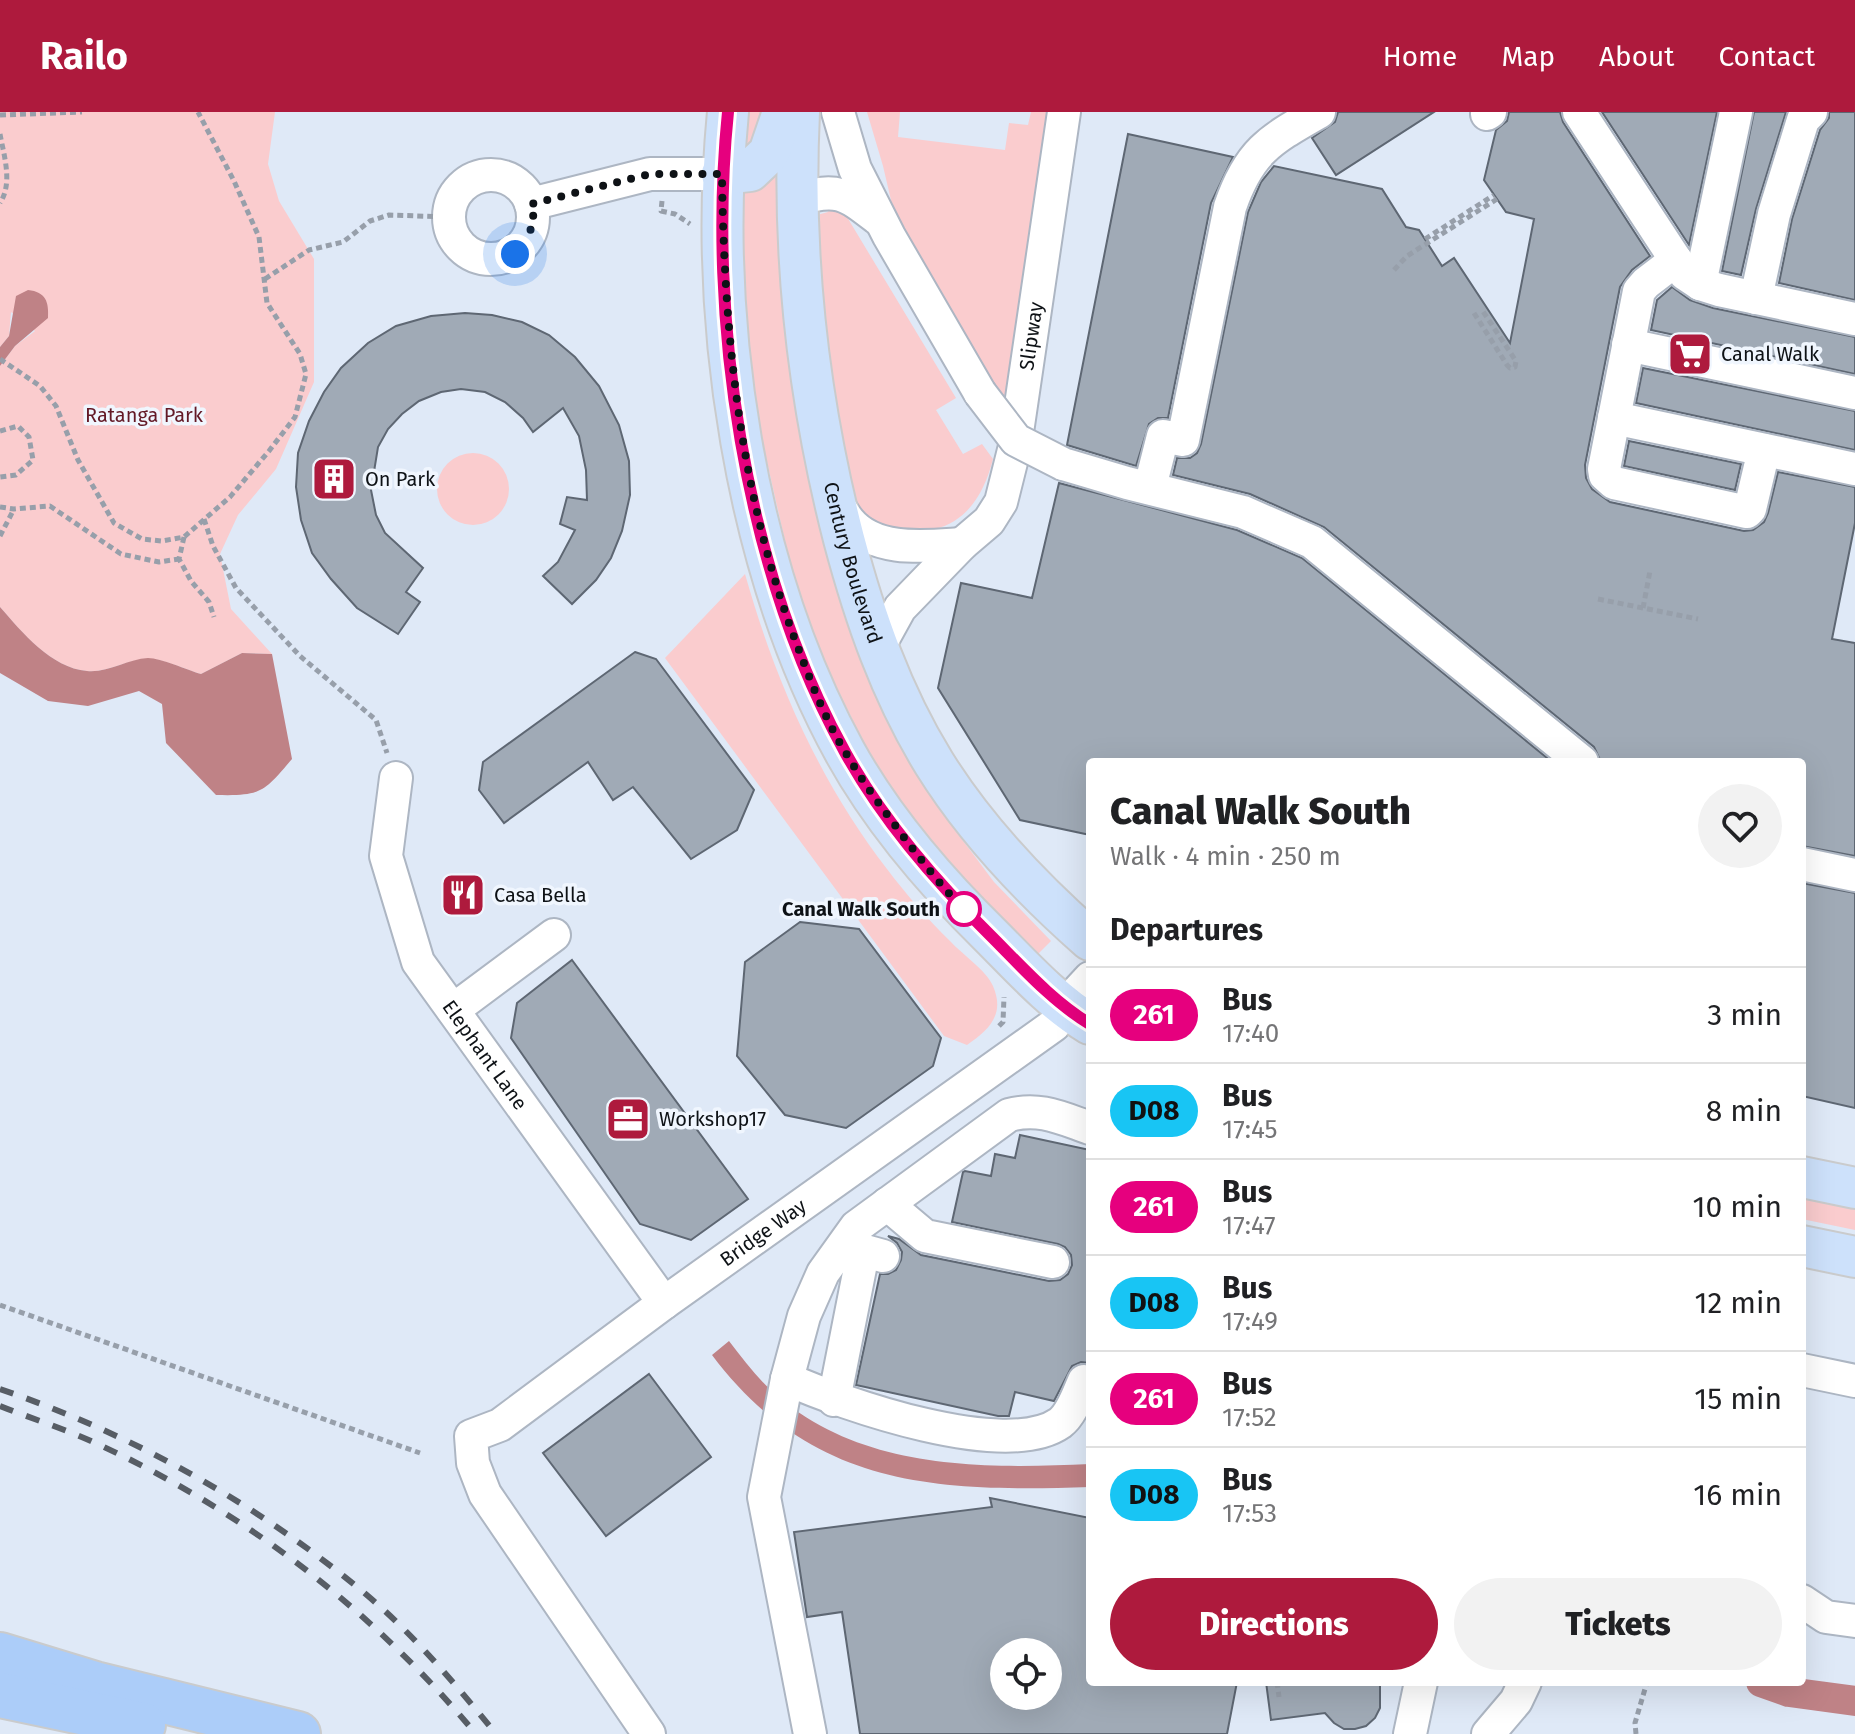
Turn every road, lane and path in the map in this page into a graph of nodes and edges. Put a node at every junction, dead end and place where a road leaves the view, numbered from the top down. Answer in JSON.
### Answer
{"nodes":[{"id":1,"x":82,"y":112,"type":"edge"},
{"id":2,"x":198,"y":112,"type":"edge"},
{"id":3,"x":728,"y":112,"type":"edge"},
{"id":4,"x":783,"y":112,"type":"edge"},
{"id":5,"x":799,"y":112,"type":"edge"},
{"id":6,"x":838,"y":112,"type":"edge"},
{"id":7,"x":1064,"y":112,"type":"edge"},
{"id":8,"x":1579,"y":112,"type":"edge"},
{"id":9,"x":1736,"y":112,"type":"edge"},
{"id":10,"x":1820,"y":113,"type":"edge"},
{"id":11,"x":0,"y":115,"type":"edge"},
{"id":12,"x":1310,"y":117,"type":"edge"},
{"id":13,"x":0,"y":134,"type":"edge"},
{"id":14,"x":722,"y":174,"type":"junction"},
{"id":15,"x":1495,"y":197,"type":"dead end"},
{"id":16,"x":798,"y":199,"type":"junction"},
{"id":17,"x":0,"y":203,"type":"edge"},
{"id":18,"x":531,"y":204,"type":"junction"},
{"id":19,"x":448,"y":217,"type":"junction"},
{"id":20,"x":886,"y":229,"type":"junction"},
{"id":21,"x":1676,"y":260,"type":"junction"},
{"id":22,"x":1394,"y":270,"type":"dead end"},
{"id":23,"x":265,"y":279,"type":"junction"},
{"id":24,"x":1700,"y":284,"type":"junction"},
{"id":25,"x":1756,"y":298,"type":"junction"},
{"id":26,"x":1482,"y":310,"type":"dead end"},
{"id":27,"x":1474,"y":313,"type":"dead end"},
{"id":28,"x":1855,"y":319,"type":"edge"},
{"id":29,"x":1628,"y":345,"type":"junction"},
{"id":30,"x":0,"y":359,"type":"edge"},
{"id":31,"x":1855,"y":393,"type":"edge"},
{"id":32,"x":1614,"y":418,"type":"junction"},
{"id":33,"x":0,"y":431,"type":"edge"},
{"id":34,"x":1764,"y":450,"type":"junction"},
{"id":35,"x":1855,"y":469,"type":"edge"},
{"id":36,"x":0,"y":477,"type":"edge"},
{"id":37,"x":1150,"y":487,"type":"junction"},
{"id":38,"x":834,"y":497,"type":"junction"},
{"id":39,"x":0,"y":507,"type":"edge"},
{"id":40,"x":14,"y":509,"type":"junction"},
{"id":41,"x":204,"y":519,"type":"junction"},
{"id":42,"x":0,"y":536,"type":"edge"},
{"id":43,"x":184,"y":537,"type":"junction"},
{"id":44,"x":962,"y":544,"type":"junction"},
{"id":45,"x":179,"y":559,"type":"junction"},
{"id":46,"x":1650,"y":571,"type":"dead end"},
{"id":47,"x":1598,"y":599,"type":"dead end"},
{"id":48,"x":1643,"y":608,"type":"junction"},
{"id":49,"x":214,"y":617,"type":"dead end"},
{"id":50,"x":1698,"y":619,"type":"dead end"},
{"id":51,"x":878,"y":653,"type":"junction"},
{"id":52,"x":1577,"y":758,"type":"edge"},
{"id":53,"x":396,"y":778,"type":"joint"},
{"id":54,"x":1806,"y":865,"type":"edge"},
{"id":55,"x":1855,"y":875,"type":"edge"},
{"id":56,"x":554,"y":935,"type":"dead end"},
{"id":57,"x":1086,"y":936,"type":"edge"},
{"id":58,"x":453,"y":1010,"type":"junction"},
{"id":59,"x":1079,"y":1011,"type":"edge"},
{"id":60,"x":1086,"y":1127,"type":"edge"},
{"id":61,"x":1806,"y":1178,"type":"edge"},
{"id":62,"x":1855,"y":1188,"type":"edge"},
{"id":63,"x":887,"y":1204,"type":"junction"},
{"id":64,"x":1806,"y":1247,"type":"edge"},
{"id":65,"x":883,"y":1256,"type":"dead end"},
{"id":66,"x":1855,"y":1257,"type":"edge"},
{"id":67,"x":1053,"y":1262,"type":"dead end"},
{"id":68,"x":664,"y":1303,"type":"junction"},
{"id":69,"x":0,"y":1305,"type":"edge"},
{"id":70,"x":1806,"y":1371,"type":"edge"},
{"id":71,"x":1084,"y":1381,"type":"dead end"},
{"id":72,"x":1855,"y":1381,"type":"edge"},
{"id":73,"x":786,"y":1390,"type":"junction"},
{"id":74,"x":834,"y":1400,"type":"junction"},
{"id":75,"x":420,"y":1453,"type":"dead end"},
{"id":76,"x":1806,"y":1604,"type":"edge"},
{"id":77,"x":1855,"y":1621,"type":"edge"},
{"id":78,"x":0,"y":1655,"type":"edge"},
{"id":79,"x":1278,"y":1686,"type":"edge"},
{"id":80,"x":1420,"y":1686,"type":"edge"},
{"id":81,"x":1523,"y":1686,"type":"edge"},
{"id":82,"x":1646,"y":1686,"type":"edge"},
{"id":83,"x":0,"y":1695,"type":"edge"},
{"id":84,"x":1279,"y":1697,"type":"dead end"},
{"id":85,"x":1494,"y":1728,"type":"edge"},
{"id":86,"x":186,"y":1734,"type":"edge"},
{"id":87,"x":298,"y":1734,"type":"edge"},
{"id":88,"x":649,"y":1734,"type":"edge"},
{"id":89,"x":810,"y":1734,"type":"edge"},
{"id":90,"x":1410,"y":1734,"type":"edge"},
{"id":91,"x":1636,"y":1734,"type":"edge"}],
"edges":[{"from":1,"to":11,"type":"path"},
{"from":2,"to":23,"type":"path"},
{"from":3,"to":14,"type":"main road"},
{"from":4,"to":14,"type":"main road"},
{"from":5,"to":16,"type":"main road","name":"Century Boulevard"},
{"from":6,"to":20,"type":"lane"},
{"from":7,"to":44,"type":"lane","name":"Slipway"},
{"from":8,"to":21,"type":"lane"},
{"from":9,"to":24,"type":"lane"},
{"from":10,"to":25,"type":"lane"},
{"from":12,"to":37,"type":"lane"},
{"from":13,"to":17,"type":"path"},
{"from":14,"to":18,"type":"lane"},
{"from":14,"to":59,"type":"main road"},
{"from":15,"to":22,"type":"path"},
{"from":16,"to":20,"type":"lane"},
{"from":16,"to":38,"type":"main road","name":"Century Boulevard"},
{"from":18,"to":19,"type":"lane"},
{"from":18,"to":19,"type":"lane"},
{"from":19,"to":23,"type":"path"},
{"from":20,"to":37,"type":"lane","bridge":true},
{"from":21,"to":24,"type":"lane"},
{"from":21,"to":29,"type":"lane"},
{"from":23,"to":41,"type":"path"},
{"from":24,"to":25,"type":"lane"},
{"from":25,"to":28,"type":"lane"},
{"from":26,"to":27,"type":"path"},
{"from":29,"to":31,"type":"lane"},
{"from":29,"to":32,"type":"lane"},
{"from":30,"to":43,"type":"path"},
{"from":32,"to":34,"type":"lane"},
{"from":32,"to":34,"type":"lane"},
{"from":33,"to":36,"type":"path"},
{"from":34,"to":35,"type":"lane"},
{"from":37,"to":52,"type":"lane"},
{"from":38,"to":44,"type":"lane"},
{"from":38,"to":51,"type":"main road","name":"Century Boulevard"},
{"from":39,"to":40,"type":"path"},
{"from":40,"to":42,"type":"path"},
{"from":40,"to":45,"type":"path"},
{"from":41,"to":43,"type":"path"},
{"from":41,"to":53,"type":"path"},
{"from":43,"to":45,"type":"path"},
{"from":44,"to":51,"type":"lane","name":"Slipway"},
{"from":45,"to":49,"type":"path"},
{"from":46,"to":48,"type":"path"},
{"from":47,"to":48,"type":"path"},
{"from":48,"to":50,"type":"path"},
{"from":51,"to":57,"type":"main road","name":"Century Boulevard"},
{"from":53,"to":58,"type":"lane","name":"Elephant Lane"},
{"from":54,"to":55,"type":"lane"},
{"from":56,"to":58,"type":"lane"},
{"from":58,"to":68,"type":"lane","name":"Elephant Lane"},
{"from":59,"to":68,"type":"lane","name":"Bridge Way"},
{"from":60,"to":63,"type":"lane"},
{"from":61,"to":62,"type":"main road"},
{"from":63,"to":67,"type":"lane"},
{"from":63,"to":73,"type":"lane"},
{"from":64,"to":66,"type":"main road"},
{"from":65,"to":74,"type":"lane"},
{"from":68,"to":88,"type":"lane","name":"Bridge Way"},
{"from":69,"to":75,"type":"path"},
{"from":70,"to":72,"type":"lane"},
{"from":71,"to":74,"type":"lane"},
{"from":73,"to":74,"type":"lane"},
{"from":73,"to":89,"type":"lane"},
{"from":76,"to":77,"type":"lane"},
{"from":78,"to":87,"type":"highway"},
{"from":79,"to":84,"type":"path"},
{"from":80,"to":90,"type":"lane"},
{"from":81,"to":85,"type":"lane"},
{"from":82,"to":91,"type":"path"},
{"from":83,"to":86,"type":"highway"}]}
